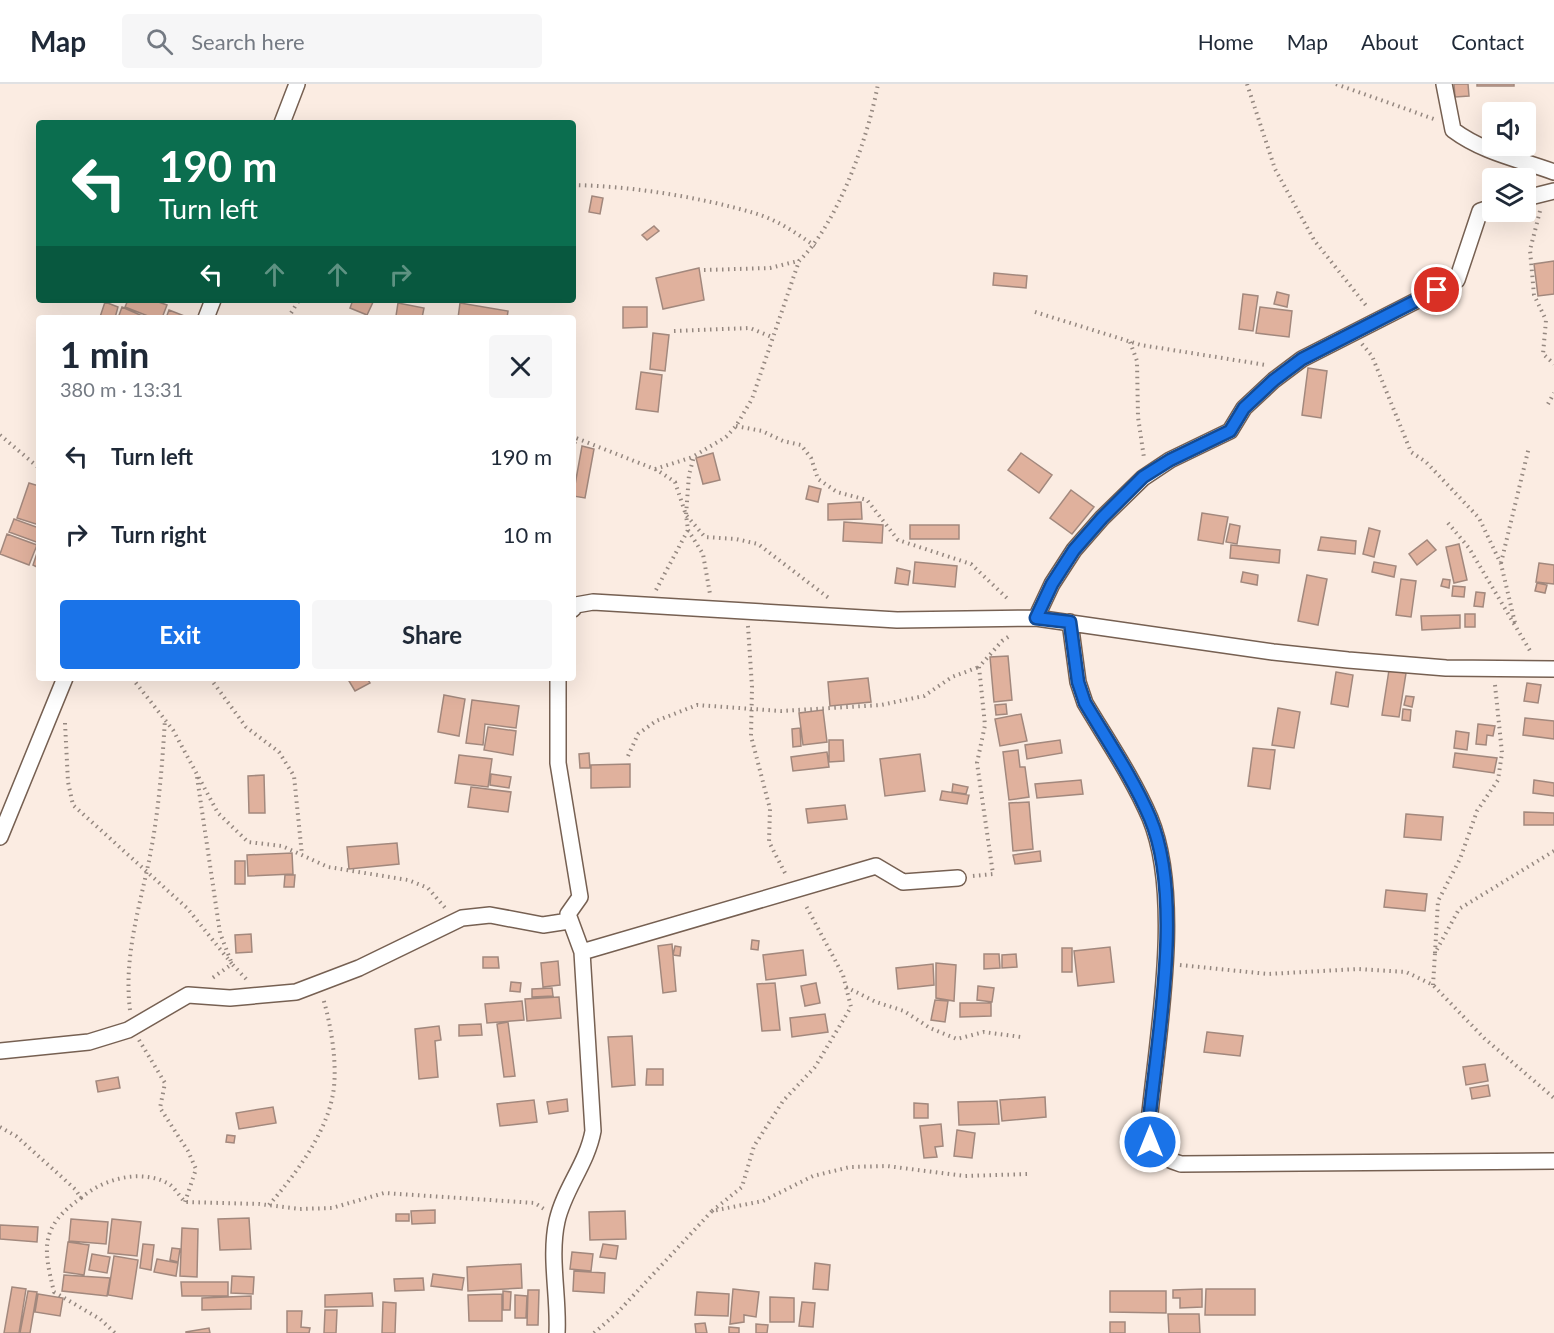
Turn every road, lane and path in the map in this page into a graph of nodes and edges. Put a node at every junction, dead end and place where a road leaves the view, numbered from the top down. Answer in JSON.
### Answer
{"nodes":[{"id":1,"x":297,"y":84,"type":"edge"},
{"id":2,"x":878,"y":84,"type":"edge"},
{"id":3,"x":1247,"y":84,"type":"edge"},
{"id":4,"x":1336,"y":84,"type":"edge"},
{"id":5,"x":1444,"y":84,"type":"edge"},
{"id":6,"x":283,"y":120,"type":"edge"},
{"id":7,"x":1453,"y":130,"type":"junction"},
{"id":8,"x":1554,"y":172,"type":"edge"},
{"id":9,"x":576,"y":185,"type":"edge"},
{"id":10,"x":1549,"y":192,"type":"edge"},
{"id":11,"x":1482,"y":210,"type":"edge"},
{"id":12,"x":814,"y":246,"type":"junction"},
{"id":13,"x":799,"y":261,"type":"junction"},
{"id":14,"x":704,"y":270,"type":"dead end"},
{"id":15,"x":1035,"y":312,"type":"dead end"},
{"id":16,"x":1376,"y":319,"type":"junction"},
{"id":17,"x":674,"y":331,"type":"dead end"},
{"id":18,"x":1353,"y":334,"type":"junction"},
{"id":19,"x":772,"y":337,"type":"junction"},
{"id":20,"x":1129,"y":341,"type":"junction"},
{"id":21,"x":1554,"y":364,"type":"edge"},
{"id":22,"x":1274,"y":380,"type":"junction"},
{"id":23,"x":1554,"y":393,"type":"edge"},
{"id":24,"x":1548,"y":404,"type":"dead end"},
{"id":25,"x":736,"y":426,"type":"junction"},
{"id":26,"x":0,"y":435,"type":"edge"},
{"id":27,"x":576,"y":438,"type":"edge"},
{"id":28,"x":1529,"y":447,"type":"dead end"},
{"id":29,"x":694,"y":456,"type":"junction"},
{"id":30,"x":36,"y":465,"type":"edge"},
{"id":31,"x":654,"y":469,"type":"junction"},
{"id":32,"x":1143,"y":477,"type":"junction"},
{"id":33,"x":686,"y":515,"type":"junction"},
{"id":34,"x":1448,"y":523,"type":"dead end"},
{"id":35,"x":688,"y":530,"type":"junction"},
{"id":36,"x":1501,"y":564,"type":"junction"},
{"id":37,"x":576,"y":605,"type":"edge"},
{"id":38,"x":646,"y":605,"type":"junction"},
{"id":39,"x":713,"y":609,"type":"junction"},
{"id":40,"x":742,"y":611,"type":"junction"},
{"id":41,"x":849,"y":617,"type":"junction"},
{"id":42,"x":1036,"y":618,"type":"junction"},
{"id":43,"x":1070,"y":622,"type":"junction"},
{"id":44,"x":1515,"y":623,"type":"junction"},
{"id":45,"x":979,"y":668,"type":"junction"},
{"id":46,"x":1547,"y":668,"type":"edge"},
{"id":47,"x":1494,"y":670,"type":"junction"},
{"id":48,"x":64,"y":681,"type":"edge"},
{"id":49,"x":134,"y":681,"type":"edge"},
{"id":50,"x":212,"y":681,"type":"edge"},
{"id":51,"x":558,"y":681,"type":"edge"},
{"id":52,"x":752,"y":709,"type":"junction"},
{"id":53,"x":64,"y":717,"type":"dead end"},
{"id":54,"x":165,"y":719,"type":"junction"},
{"id":55,"x":628,"y":756,"type":"dead end"},
{"id":56,"x":196,"y":775,"type":"junction"},
{"id":57,"x":0,"y":837,"type":"edge"},
{"id":58,"x":1554,"y":851,"type":"edge"},
{"id":59,"x":302,"y":856,"type":"junction"},
{"id":60,"x":147,"y":870,"type":"junction"},
{"id":61,"x":958,"y":878,"type":"joint"},
{"id":62,"x":796,"y":889,"type":"junction"},
{"id":63,"x":568,"y":914,"type":"junction"},
{"id":64,"x":458,"y":920,"type":"junction"},
{"id":65,"x":582,"y":952,"type":"junction"},
{"id":66,"x":1435,"y":954,"type":"junction"},
{"id":67,"x":1165,"y":963,"type":"junction"},
{"id":68,"x":232,"y":964,"type":"junction"},
{"id":69,"x":318,"y":983,"type":"junction"},
{"id":70,"x":1433,"y":985,"type":"junction"},
{"id":71,"x":846,"y":987,"type":"junction"},
{"id":72,"x":188,"y":995,"type":"junction"},
{"id":73,"x":261,"y":995,"type":"junction"},
{"id":74,"x":133,"y":1027,"type":"junction"},
{"id":75,"x":1021,"y":1037,"type":"dead end"},
{"id":76,"x":0,"y":1051,"type":"edge"},
{"id":77,"x":1554,"y":1098,"type":"edge"},
{"id":78,"x":0,"y":1127,"type":"edge"},
{"id":79,"x":1554,"y":1161,"type":"edge"},
{"id":80,"x":1029,"y":1174,"type":"dead end"},
{"id":81,"x":81,"y":1198,"type":"junction"},
{"id":82,"x":184,"y":1202,"type":"junction"},
{"id":83,"x":268,"y":1205,"type":"junction"},
{"id":84,"x":712,"y":1211,"type":"junction"},
{"id":85,"x":558,"y":1218,"type":"junction"},
{"id":86,"x":115,"y":1333,"type":"edge"},
{"id":87,"x":557,"y":1333,"type":"edge"},
{"id":88,"x":594,"y":1333,"type":"edge"}],
"edges":[{"from":1,"to":6,"type":"street"},
{"from":2,"to":12,"type":"path"},
{"from":3,"to":16,"type":"path"},
{"from":4,"to":7,"type":"path"},
{"from":5,"to":7,"type":"street"},
{"from":7,"to":8,"type":"street"},
{"from":9,"to":12,"type":"path"},
{"from":10,"to":21,"type":"path"},
{"from":11,"to":16,"type":"street"},
{"from":12,"to":13,"type":"path"},
{"from":13,"to":14,"type":"path"},
{"from":13,"to":19,"type":"path"},
{"from":15,"to":20,"type":"path"},
{"from":16,"to":18,"type":"street"},
{"from":17,"to":19,"type":"path"},
{"from":18,"to":22,"type":"street"},
{"from":18,"to":36,"type":"path"},
{"from":19,"to":25,"type":"path"},
{"from":20,"to":22,"type":"path"},
{"from":20,"to":32,"type":"path"},
{"from":22,"to":32,"type":"street"},
{"from":23,"to":24,"type":"path"},
{"from":25,"to":29,"type":"path"},
{"from":25,"to":42,"type":"path"},
{"from":26,"to":30,"type":"path"},
{"from":27,"to":31,"type":"path"},
{"from":28,"to":36,"type":"path"},
{"from":29,"to":31,"type":"path"},
{"from":29,"to":33,"type":"path"},
{"from":31,"to":33,"type":"path"},
{"from":32,"to":42,"type":"street"},
{"from":33,"to":35,"type":"path"},
{"from":33,"to":41,"type":"path"},
{"from":34,"to":44,"type":"path"},
{"from":35,"to":38,"type":"path"},
{"from":35,"to":39,"type":"path"},
{"from":36,"to":44,"type":"path"},
{"from":37,"to":38,"type":"street"},
{"from":38,"to":39,"type":"street"},
{"from":39,"to":40,"type":"street"},
{"from":40,"to":41,"type":"street"},
{"from":40,"to":52,"type":"path"},
{"from":41,"to":42,"type":"street"},
{"from":42,"to":43,"type":"street"},
{"from":42,"to":45,"type":"path"},
{"from":43,"to":47,"type":"street"},
{"from":43,"to":67,"type":"street"},
{"from":44,"to":46,"type":"path"},
{"from":45,"to":52,"type":"path"},
{"from":45,"to":61,"type":"path"},
{"from":46,"to":47,"type":"street"},
{"from":47,"to":66,"type":"path"},
{"from":48,"to":57,"type":"street"},
{"from":49,"to":54,"type":"path"},
{"from":50,"to":59,"type":"path"},
{"from":51,"to":63,"type":"street"},
{"from":52,"to":55,"type":"path"},
{"from":52,"to":62,"type":"path"},
{"from":53,"to":60,"type":"path"},
{"from":54,"to":56,"type":"path"},
{"from":54,"to":60,"type":"path"},
{"from":56,"to":59,"type":"path"},
{"from":56,"to":68,"type":"path"},
{"from":58,"to":66,"type":"path"},
{"from":59,"to":64,"type":"path"},
{"from":60,"to":68,"type":"path"},
{"from":60,"to":74,"type":"path"},
{"from":61,"to":62,"type":"street"},
{"from":62,"to":65,"type":"street"},
{"from":62,"to":71,"type":"path"},
{"from":63,"to":64,"type":"street"},
{"from":63,"to":65,"type":"street"},
{"from":64,"to":69,"type":"street"},
{"from":65,"to":85,"type":"street"},
{"from":66,"to":70,"type":"path"},
{"from":67,"to":70,"type":"path"},
{"from":67,"to":79,"type":"street"},
{"from":68,"to":72,"type":"path"},
{"from":68,"to":73,"type":"path"},
{"from":69,"to":73,"type":"street"},
{"from":69,"to":83,"type":"path"},
{"from":70,"to":77,"type":"path"},
{"from":71,"to":75,"type":"path"},
{"from":71,"to":84,"type":"path"},
{"from":72,"to":73,"type":"street"},
{"from":72,"to":74,"type":"street"},
{"from":74,"to":76,"type":"street"},
{"from":74,"to":82,"type":"path"},
{"from":78,"to":81,"type":"path"},
{"from":80,"to":84,"type":"path"},
{"from":81,"to":82,"type":"path"},
{"from":81,"to":86,"type":"path"},
{"from":82,"to":83,"type":"path"},
{"from":83,"to":85,"type":"path"},
{"from":84,"to":88,"type":"path"},
{"from":85,"to":87,"type":"street"}]}
